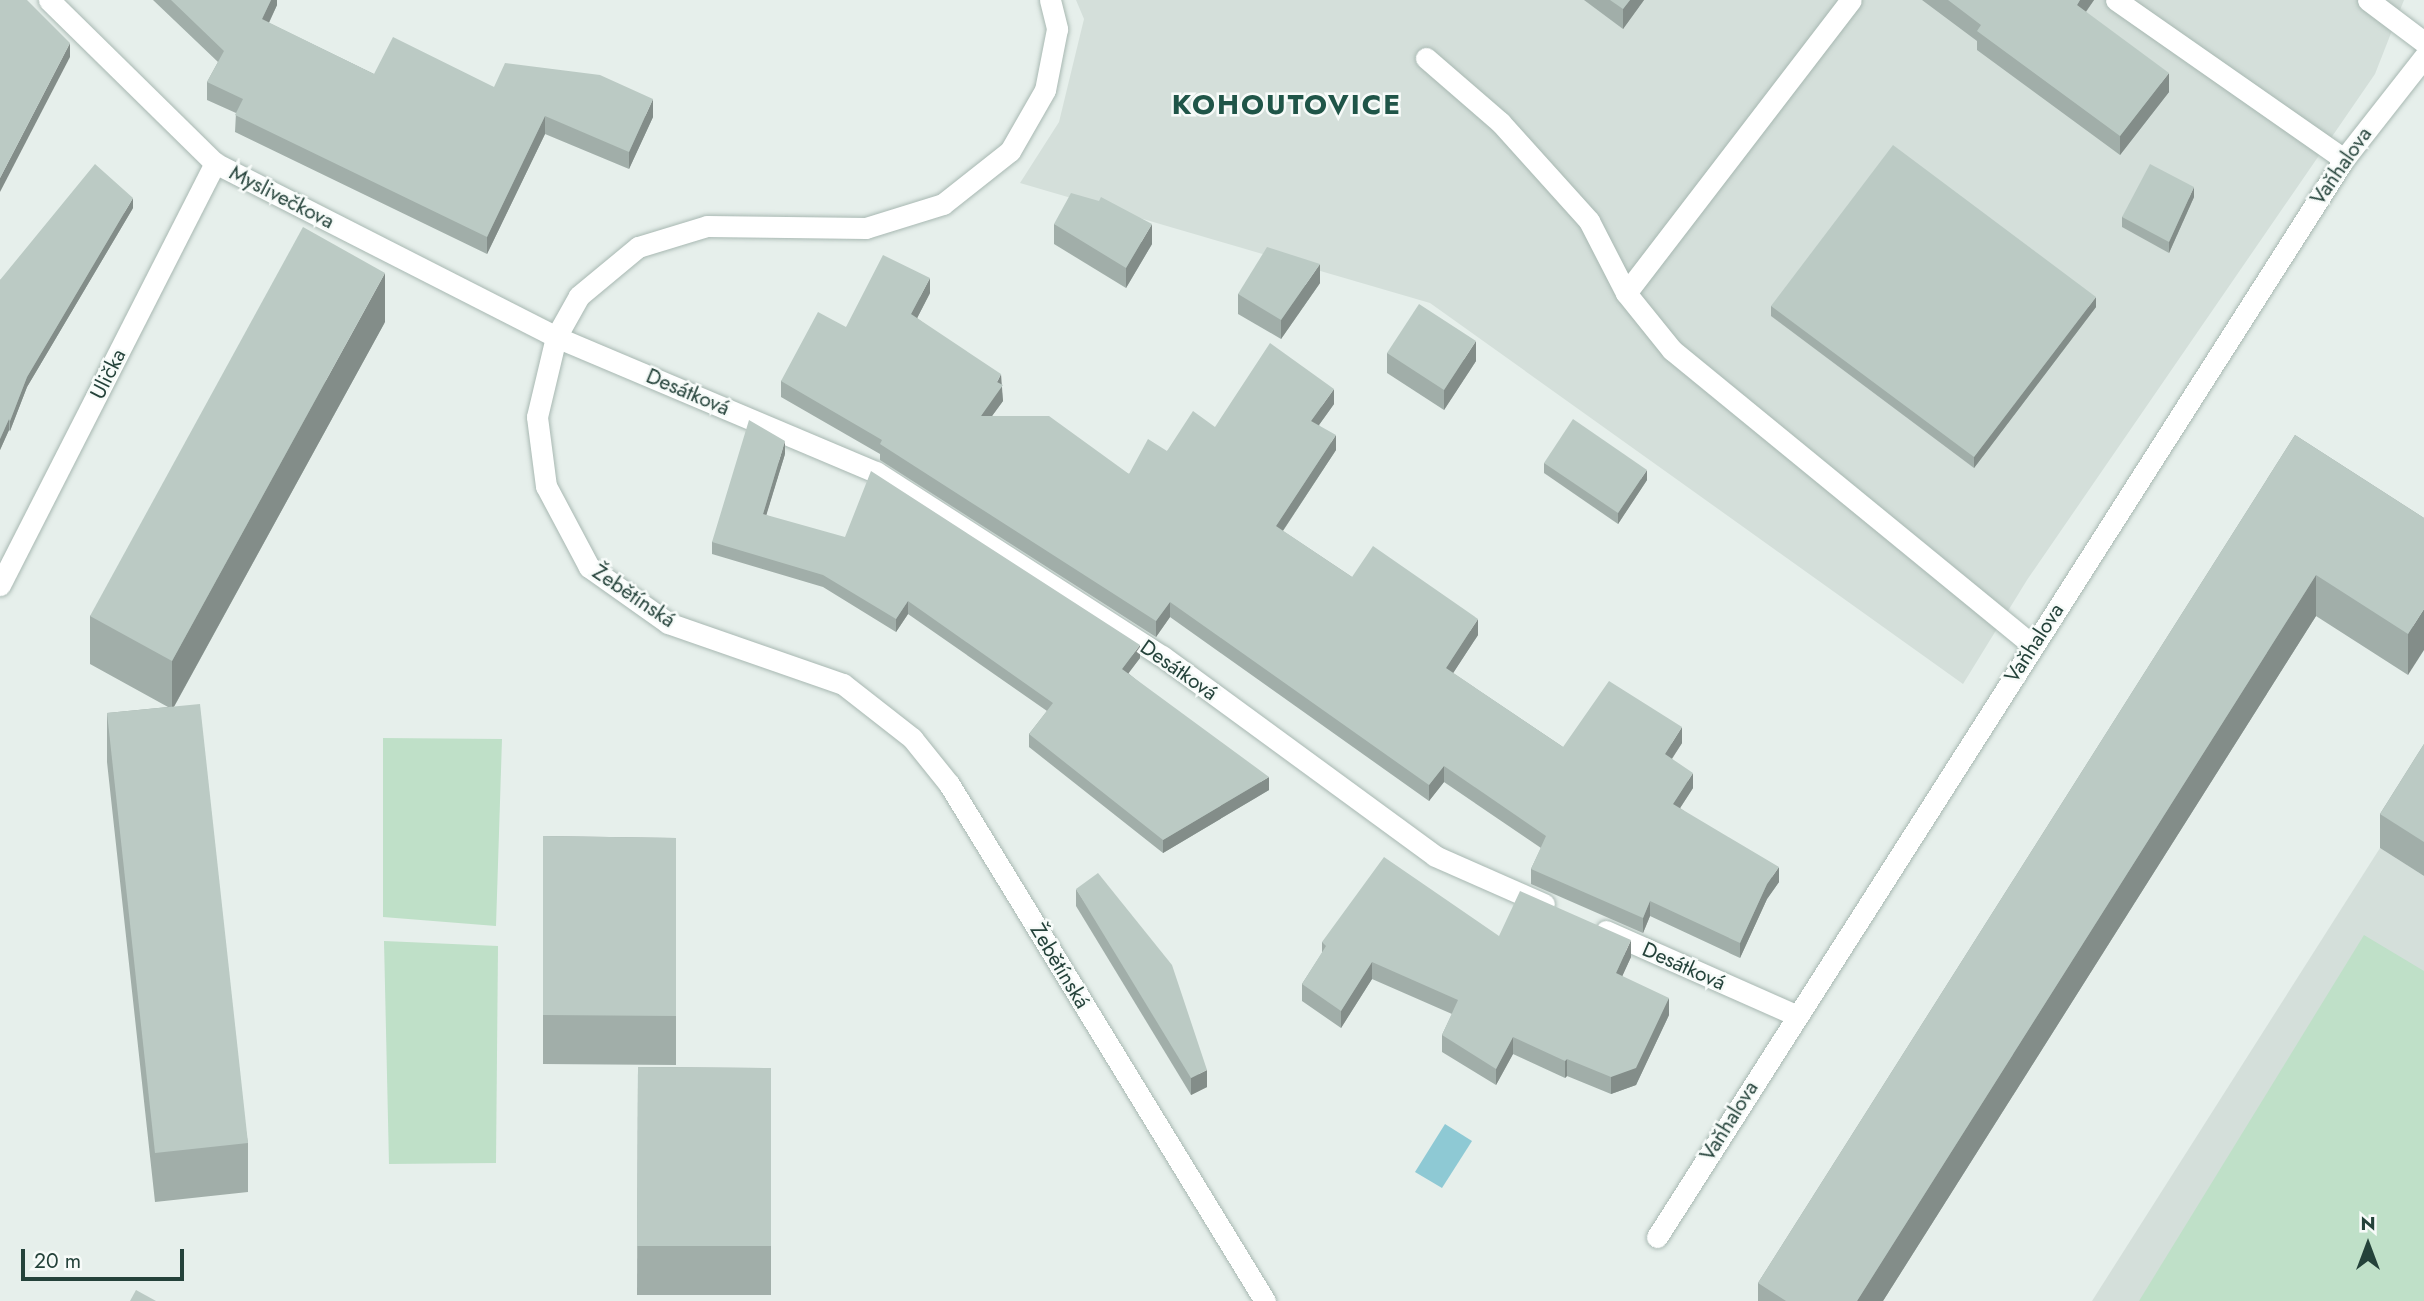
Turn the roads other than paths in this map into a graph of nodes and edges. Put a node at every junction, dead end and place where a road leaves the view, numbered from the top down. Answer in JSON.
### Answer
{"nodes":[{"id":1,"x":49,"y":0,"type":"edge"},
{"id":2,"x":1050,"y":0,"type":"edge"},
{"id":3,"x":1851,"y":0,"type":"edge"},
{"id":4,"x":2116,"y":0,"type":"edge"},
{"id":5,"x":2368,"y":0,"type":"edge"},
{"id":6,"x":2424,"y":42,"type":"edge"},
{"id":7,"x":2424,"y":57,"type":"edge"},
{"id":8,"x":1426,"y":58,"type":"dead end"},
{"id":9,"x":2344,"y":159,"type":"junction"},
{"id":10,"x":215,"y":163,"type":"junction"},
{"id":11,"x":1626,"y":293,"type":"junction"},
{"id":12,"x":556,"y":337,"type":"junction"},
{"id":13,"x":0,"y":584,"type":"edge"},
{"id":14,"x":2033,"y":645,"type":"junction"},
{"id":15,"x":1559,"y":911,"type":"edge"},
{"id":16,"x":1584,"y":922,"type":"edge"},
{"id":17,"x":1796,"y":1015,"type":"junction"},
{"id":18,"x":1657,"y":1237,"type":"dead end"},
{"id":19,"x":1265,"y":1301,"type":"edge"}],
"edges":[{"from":1,"to":10,"type":"street","name":"Myslivečkova"},
{"from":2,"to":12,"type":"street","name":"Žebětínská"},
{"from":3,"to":11,"type":"street"},
{"from":4,"to":9,"type":"street"},
{"from":5,"to":6,"type":"street"},
{"from":7,"to":9,"type":"street","name":"Vaňhalova"},
{"from":8,"to":11,"type":"street"},
{"from":9,"to":14,"type":"street","name":"Vaňhalova"},
{"from":10,"to":12,"type":"street","name":"Myslivečkova"},
{"from":10,"to":13,"type":"street","name":"Ulička"},
{"from":11,"to":14,"type":"street"},
{"from":12,"to":15,"type":"street","name":"Desátková"},
{"from":12,"to":19,"type":"street","name":"Žebětínská"},
{"from":14,"to":17,"type":"street","name":"Vaňhalova"},
{"from":16,"to":17,"type":"street","name":"Desátková"},
{"from":17,"to":18,"type":"street","name":"Vaňhalova"}]}
